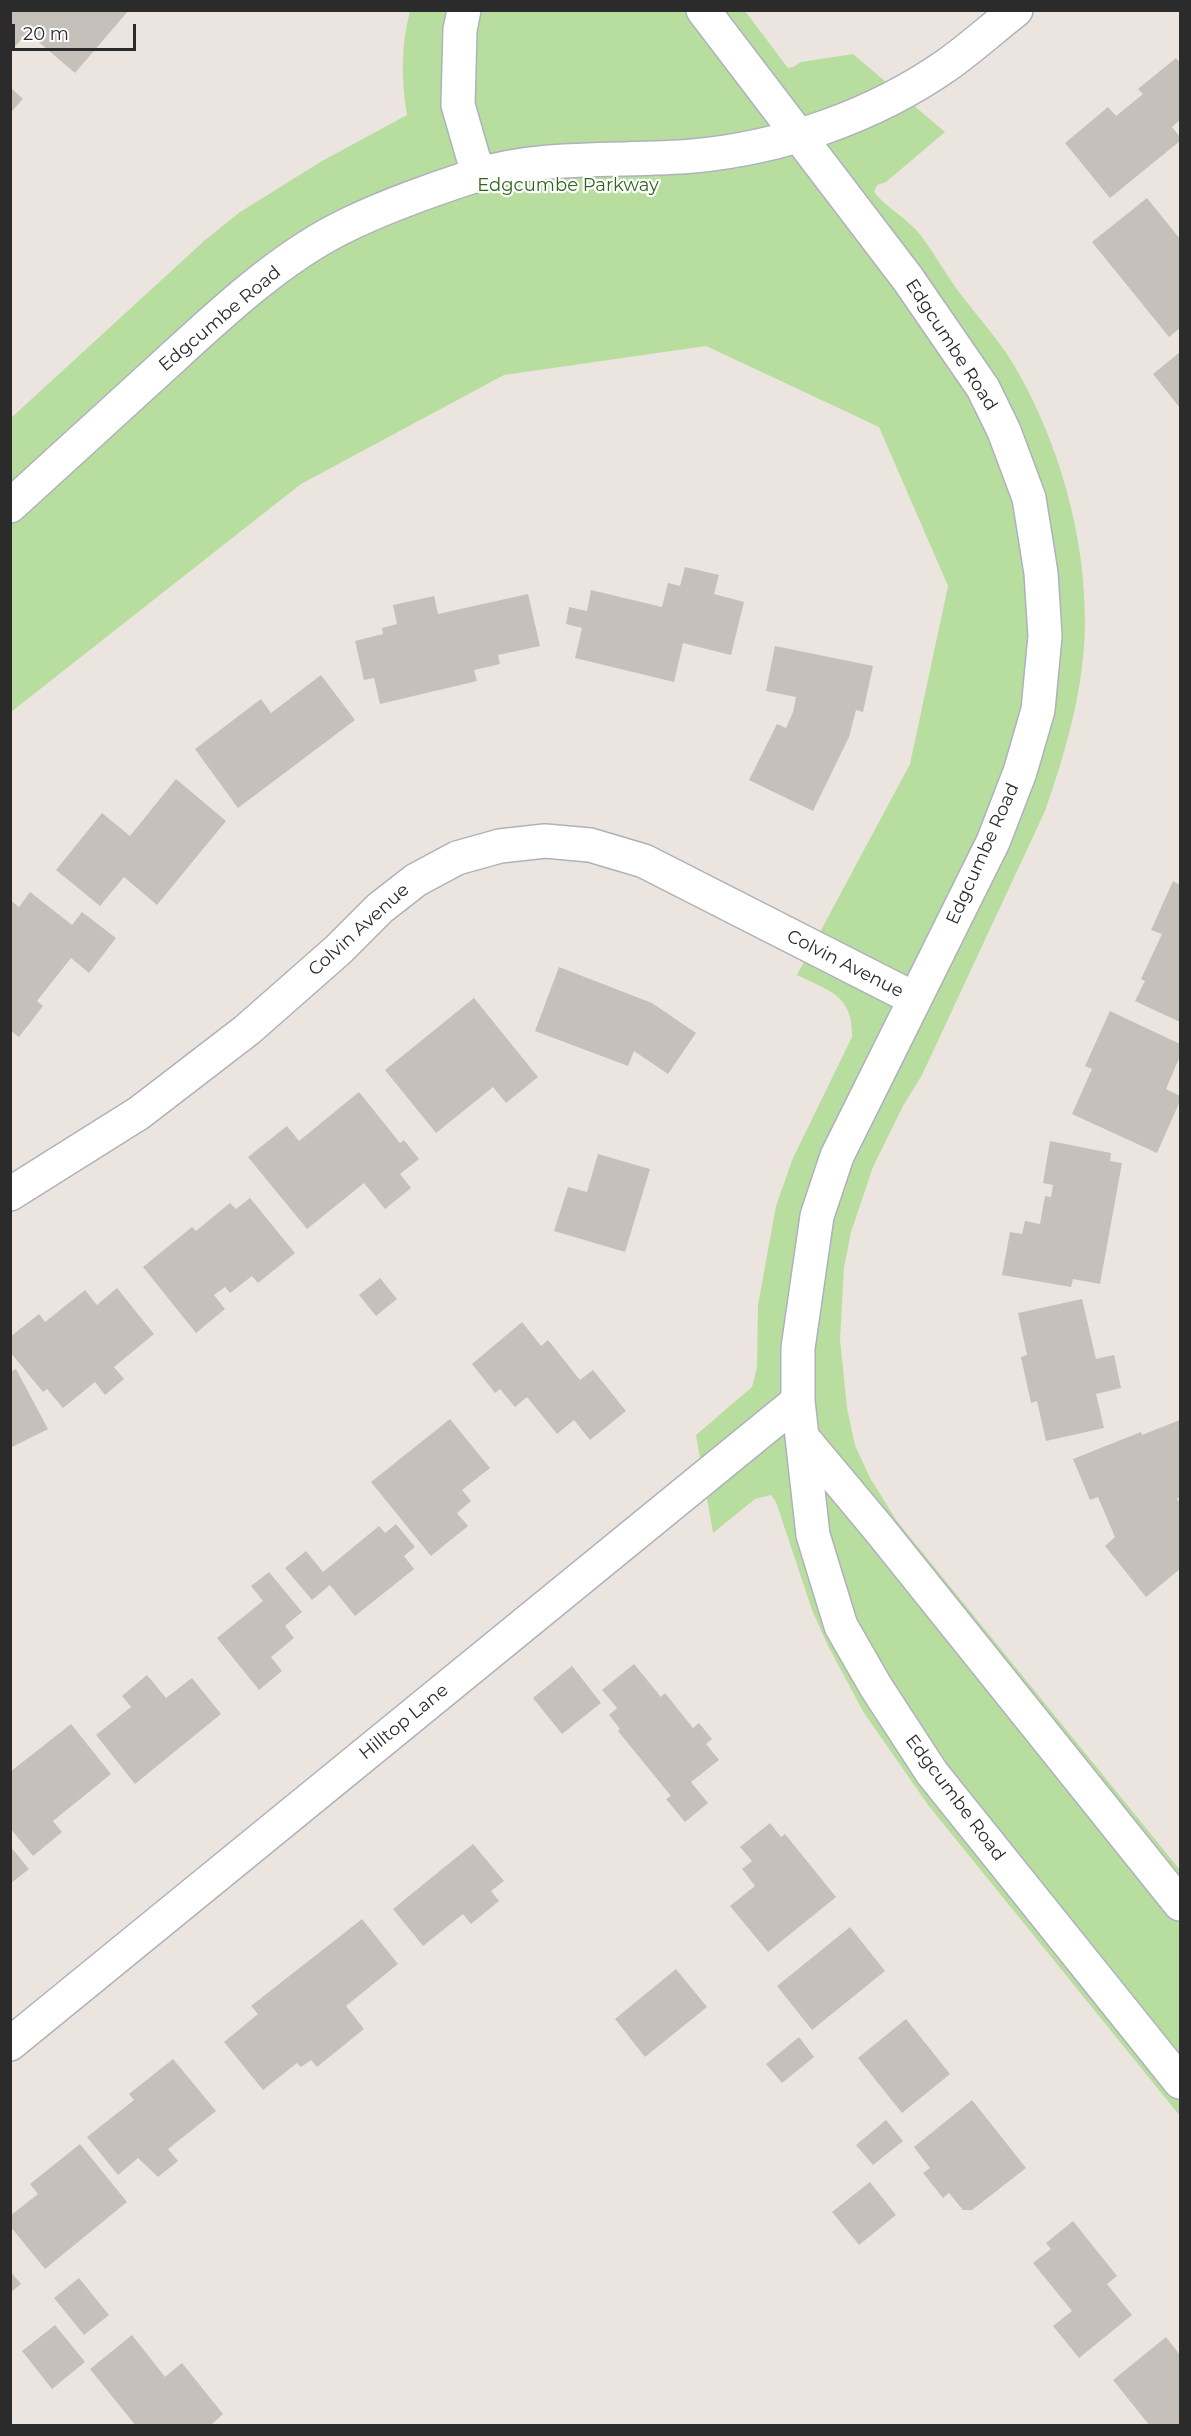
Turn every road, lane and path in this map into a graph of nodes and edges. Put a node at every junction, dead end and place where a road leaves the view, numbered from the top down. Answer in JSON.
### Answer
{"nodes":[{"id":1,"x":464,"y":10,"type":"edge"},
{"id":2,"x":703,"y":10,"type":"edge"},
{"id":3,"x":1016,"y":10,"type":"edge"},
{"id":4,"x":800,"y":136,"type":"junction"},
{"id":5,"x":478,"y":174,"type":"junction"},
{"id":6,"x":10,"y":506,"type":"edge"},
{"id":7,"x":915,"y":999,"type":"junction"},
{"id":8,"x":10,"y":1194,"type":"edge"},
{"id":9,"x":798,"y":1401,"type":"junction"},
{"id":10,"x":803,"y":1438,"type":"junction"},
{"id":11,"x":1180,"y":1904,"type":"edge"},
{"id":12,"x":10,"y":2044,"type":"edge"},
{"id":13,"x":1180,"y":2082,"type":"edge"}],
"edges":[{"from":1,"to":5,"type":"street"},
{"from":2,"to":4,"type":"street"},
{"from":3,"to":4,"type":"street"},
{"from":4,"to":5,"type":"street","name":"Edgcumbe Road"},
{"from":4,"to":7,"type":"street","name":"Edgcumbe Road"},
{"from":5,"to":6,"type":"street","name":"Edgcumbe Road"},
{"from":7,"to":8,"type":"street","name":"Colvin Avenue"},
{"from":7,"to":9,"type":"street","name":"Edgcumbe Road"},
{"from":9,"to":10,"type":"street","name":"Edgcumbe Road"},
{"from":9,"to":12,"type":"street","name":"Hilltop Lane"},
{"from":10,"to":11,"type":"street"},
{"from":10,"to":13,"type":"street","name":"Edgcumbe Road"}]}
